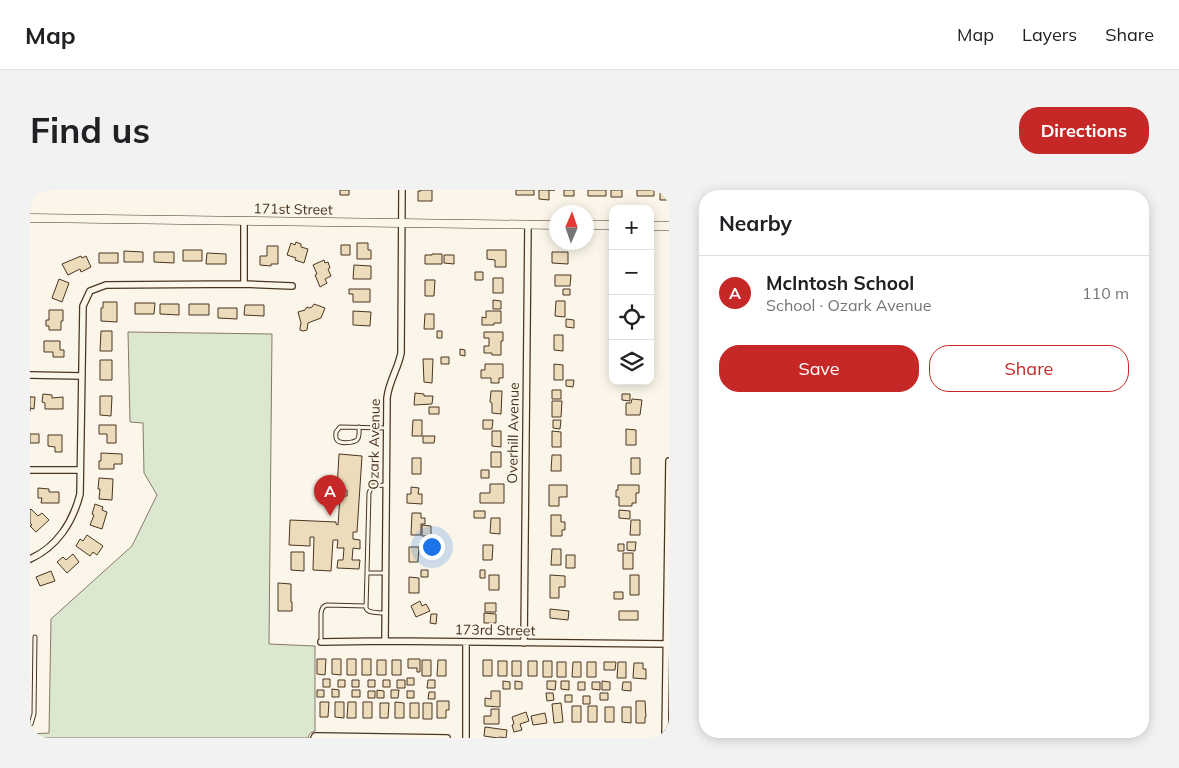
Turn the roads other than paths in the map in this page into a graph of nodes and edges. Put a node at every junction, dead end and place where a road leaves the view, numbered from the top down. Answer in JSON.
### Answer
{"nodes":[{"id":1,"x":402,"y":190,"type":"edge"},
{"id":2,"x":30,"y":218,"type":"edge"},
{"id":3,"x":244,"y":221,"type":"junction"},
{"id":4,"x":402,"y":223,"type":"junction"},
{"id":5,"x":528,"y":224,"type":"junction"},
{"id":6,"x":549,"y":225,"type":"edge"},
{"id":7,"x":594,"y":225,"type":"edge"},
{"id":8,"x":609,"y":225,"type":"edge"},
{"id":9,"x":654,"y":226,"type":"edge"},
{"id":10,"x":669,"y":226,"type":"edge"},
{"id":11,"x":244,"y":284,"type":"junction"},
{"id":12,"x":292,"y":286,"type":"dead end"},
{"id":13,"x":30,"y":375,"type":"edge"},
{"id":14,"x":82,"y":376,"type":"junction"},
{"id":15,"x":359,"y":427,"type":"junction"},
{"id":16,"x":387,"y":428,"type":"junction"},
{"id":17,"x":669,"y":461,"type":"edge"},
{"id":18,"x":30,"y":470,"type":"edge"},
{"id":19,"x":80,"y":470,"type":"junction"},
{"id":20,"x":386,"y":485,"type":"junction"},
{"id":21,"x":30,"y":559,"type":"edge"},
{"id":22,"x":367,"y":573,"type":"junction"},
{"id":23,"x":386,"y":573,"type":"junction"},
{"id":24,"x":366,"y":606,"type":"junction"},
{"id":25,"x":385,"y":613,"type":"junction"},
{"id":26,"x":35,"y":637,"type":"dead end"},
{"id":27,"x":385,"y":641,"type":"junction"},
{"id":28,"x":321,"y":642,"type":"joint"},
{"id":29,"x":466,"y":642,"type":"junction"},
{"id":30,"x":524,"y":643,"type":"junction"},
{"id":31,"x":668,"y":644,"type":"edge"},
{"id":32,"x":30,"y":724,"type":"edge"},
{"id":33,"x":314,"y":737,"type":"edge"},
{"id":34,"x":447,"y":738,"type":"edge"},
{"id":35,"x":466,"y":738,"type":"edge"},
{"id":36,"x":665,"y":738,"type":"edge"}],
"edges":[{"from":1,"to":4,"type":"street","name":"Ozark Avenue"},
{"from":2,"to":3,"type":"street","name":"171st Street"},
{"from":3,"to":4,"type":"street","name":"171st Street"},
{"from":3,"to":11,"type":"street"},
{"from":4,"to":5,"type":"street","name":"171st Street"},
{"from":4,"to":16,"type":"street","name":"Ozark Avenue"},
{"from":5,"to":6,"type":"street","name":"171st Street"},
{"from":5,"to":30,"type":"street","name":"Overhill Avenue"},
{"from":7,"to":8,"type":"street"},
{"from":9,"to":10,"type":"street"},
{"from":11,"to":12,"type":"street"},
{"from":11,"to":14,"type":"street"},
{"from":13,"to":14,"type":"street"},
{"from":14,"to":19,"type":"street"},
{"from":15,"to":15,"type":"lane"},
{"from":15,"to":16,"type":"lane"},
{"from":16,"to":20,"type":"street","name":"Ozark Avenue"},
{"from":17,"to":31,"type":"street"},
{"from":18,"to":19,"type":"street"},
{"from":19,"to":21,"type":"street"},
{"from":20,"to":22,"type":"lane"},
{"from":20,"to":23,"type":"street","name":"Ozark Avenue"},
{"from":22,"to":23,"type":"lane"},
{"from":22,"to":24,"type":"lane"},
{"from":23,"to":25,"type":"street","name":"Ozark Avenue"},
{"from":24,"to":25,"type":"lane"},
{"from":24,"to":28,"type":"lane"},
{"from":25,"to":27,"type":"street","name":"Ozark Avenue"},
{"from":26,"to":32,"type":"lane"},
{"from":27,"to":28,"type":"street","name":"173rd Street"},
{"from":27,"to":29,"type":"street","name":"173rd Street"},
{"from":29,"to":30,"type":"street","name":"173rd Street"},
{"from":29,"to":35,"type":"street"},
{"from":30,"to":31,"type":"street","name":"173rd Street"},
{"from":31,"to":36,"type":"street"},
{"from":33,"to":34,"type":"street"}]}
